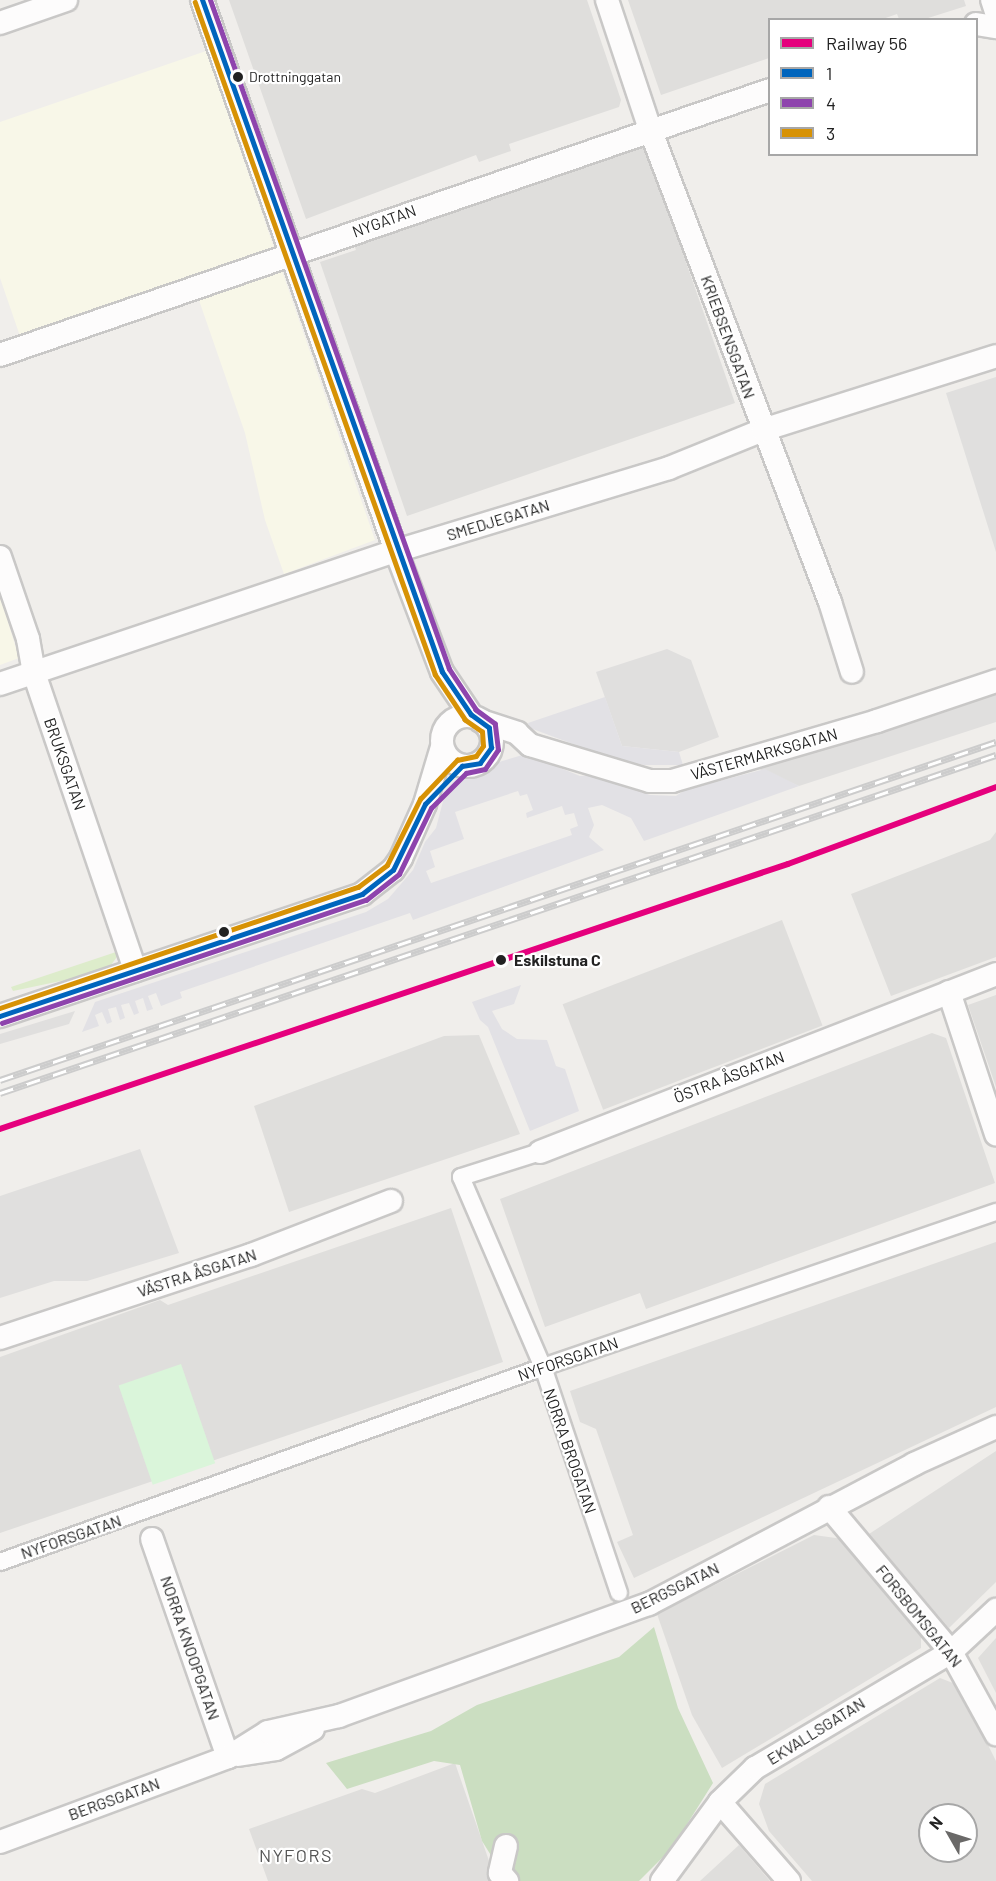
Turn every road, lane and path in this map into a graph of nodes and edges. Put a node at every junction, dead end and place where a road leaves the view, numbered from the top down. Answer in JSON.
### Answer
{"nodes":[{"id":1,"x":66,"y":0,"type":"edge"},
{"id":2,"x":202,"y":0,"type":"edge"},
{"id":3,"x":607,"y":0,"type":"edge"},
{"id":4,"x":989,"y":0,"type":"edge"},
{"id":5,"x":996,"y":22,"type":"edge"},
{"id":6,"x":0,"y":23,"type":"edge"},
{"id":7,"x":978,"y":24,"type":"edge"},
{"id":8,"x":996,"y":27,"type":"edge"},
{"id":9,"x":768,"y":91,"type":"edge"},
{"id":10,"x":650,"y":129,"type":"junction"},
{"id":11,"x":294,"y":256,"type":"junction"},
{"id":12,"x":0,"y":355,"type":"edge"},
{"id":13,"x":996,"y":356,"type":"edge"},
{"id":14,"x":762,"y":430,"type":"junction"},
{"id":15,"x":396,"y":551,"type":"junction"},
{"id":16,"x":0,"y":558,"type":"edge"},
{"id":17,"x":442,"y":672,"type":"junction"},
{"id":18,"x":852,"y":672,"type":"dead end"},
{"id":19,"x":34,"y":673,"type":"junction"},
{"id":20,"x":996,"y":681,"type":"edge"},
{"id":21,"x":0,"y":684,"type":"edge"},
{"id":22,"x":476,"y":718,"type":"junction"},
{"id":23,"x":444,"y":737,"type":"junction"},
{"id":24,"x":530,"y":745,"type":"junction"},
{"id":25,"x":487,"y":757,"type":"junction"},
{"id":26,"x":462,"y":766,"type":"junction"},
{"id":27,"x":425,"y":804,"type":"junction"},
{"id":28,"x":135,"y":970,"type":"junction"},
{"id":29,"x":996,"y":975,"type":"edge"},
{"id":30,"x":949,"y":992,"type":"junction"},
{"id":31,"x":0,"y":1016,"type":"edge"},
{"id":32,"x":996,"y":1134,"type":"edge"},
{"id":33,"x":540,"y":1152,"type":"joint"},
{"id":34,"x":461,"y":1177,"type":"joint"},
{"id":35,"x":391,"y":1201,"type":"dead end"},
{"id":36,"x":996,"y":1212,"type":"edge"},
{"id":37,"x":0,"y":1338,"type":"edge"},
{"id":38,"x":543,"y":1367,"type":"junction"},
{"id":39,"x":996,"y":1426,"type":"edge"},
{"id":40,"x":829,"y":1507,"type":"junction"},
{"id":41,"x":142,"y":1512,"type":"junction"},
{"id":42,"x":152,"y":1539,"type":"joint"},
{"id":43,"x":0,"y":1562,"type":"edge"},
{"id":44,"x":619,"y":1593,"type":"dead end"},
{"id":45,"x":996,"y":1610,"type":"edge"},
{"id":46,"x":951,"y":1652,"type":"junction"},
{"id":47,"x":996,"y":1734,"type":"edge"},
{"id":48,"x":228,"y":1757,"type":"junction"},
{"id":49,"x":720,"y":1802,"type":"junction"},
{"id":50,"x":0,"y":1842,"type":"edge"},
{"id":51,"x":506,"y":1846,"type":"dead end"},
{"id":52,"x":507,"y":1881,"type":"edge"},
{"id":53,"x":662,"y":1881,"type":"edge"},
{"id":54,"x":789,"y":1881,"type":"edge"}],
"edges":[{"from":1,"to":6,"type":"street"},
{"from":2,"to":11,"type":"street"},
{"from":3,"to":10,"type":"street","name":"KRIEBSENSGATAN"},
{"from":4,"to":5,"type":"street"},
{"from":7,"to":8,"type":"street"},
{"from":9,"to":10,"type":"street","name":"NYGATAN"},
{"from":10,"to":11,"type":"street","name":"NYGATAN"},
{"from":10,"to":14,"type":"street","name":"KRIEBSENSGATAN"},
{"from":11,"to":12,"type":"street","name":"NYGATAN"},
{"from":11,"to":15,"type":"street"},
{"from":13,"to":14,"type":"street","name":"SMEDJEGATAN"},
{"from":14,"to":15,"type":"street","name":"SMEDJEGATAN"},
{"from":14,"to":18,"type":"street","name":"KRIEBSENSGATAN"},
{"from":15,"to":17,"type":"street"},
{"from":15,"to":19,"type":"street","name":"SMEDJEGATAN"},
{"from":16,"to":19,"type":"street","name":"BRUKSGATAN"},
{"from":17,"to":22,"type":"street"},
{"from":17,"to":23,"type":"street"},
{"from":19,"to":21,"type":"street","name":"SMEDJEGATAN"},
{"from":19,"to":28,"type":"street","name":"BRUKSGATAN"},
{"from":20,"to":24,"type":"street","name":"VÄSTERMARKSGATAN"},
{"from":22,"to":23,"type":"street"},
{"from":22,"to":24,"type":"street","name":"VÄSTERMARKSGATAN"},
{"from":22,"to":25,"type":"street"},
{"from":23,"to":26,"type":"street"},
{"from":23,"to":27,"type":"street"},
{"from":24,"to":25,"type":"street"},
{"from":25,"to":26,"type":"street"},
{"from":26,"to":27,"type":"street"},
{"from":27,"to":28,"type":"street"},
{"from":28,"to":31,"type":"street"},
{"from":29,"to":30,"type":"street","name":"ÖSTRA ÅSGATAN"},
{"from":30,"to":32,"type":"street"},
{"from":30,"to":33,"type":"street","name":"ÖSTRA ÅSGATAN"},
{"from":33,"to":34,"type":"street","name":"ÖSTRA ÅSGATAN"},
{"from":34,"to":38,"type":"street","name":"NORRA BROGATAN"},
{"from":35,"to":37,"type":"street","name":"VÄSTRA ÅSGATAN"},
{"from":36,"to":38,"type":"street","name":"NYFORSGATAN"},
{"from":38,"to":41,"type":"street","name":"NYFORSGATAN"},
{"from":38,"to":44,"type":"street","name":"NORRA BROGATAN"},
{"from":39,"to":40,"type":"street","name":"BERGSGATAN"},
{"from":40,"to":46,"type":"street","name":"FORSBOMSGATAN"},
{"from":40,"to":48,"type":"street","name":"BERGSGATAN"},
{"from":41,"to":42,"type":"street","name":"NYFORSGATAN"},
{"from":41,"to":43,"type":"street","name":"NYFORSGATAN"},
{"from":42,"to":48,"type":"street","name":"NORRA KNOOPGATAN"},
{"from":45,"to":46,"type":"street","name":"EKVALLSGATAN"},
{"from":46,"to":47,"type":"street","name":"FORSBOMSGATAN"},
{"from":46,"to":49,"type":"street","name":"EKVALLSGATAN"},
{"from":48,"to":50,"type":"street","name":"BERGSGATAN"},
{"from":49,"to":53,"type":"street","name":"EKVALLSGATAN"},
{"from":49,"to":54,"type":"street"},
{"from":51,"to":52,"type":"street"}]}
